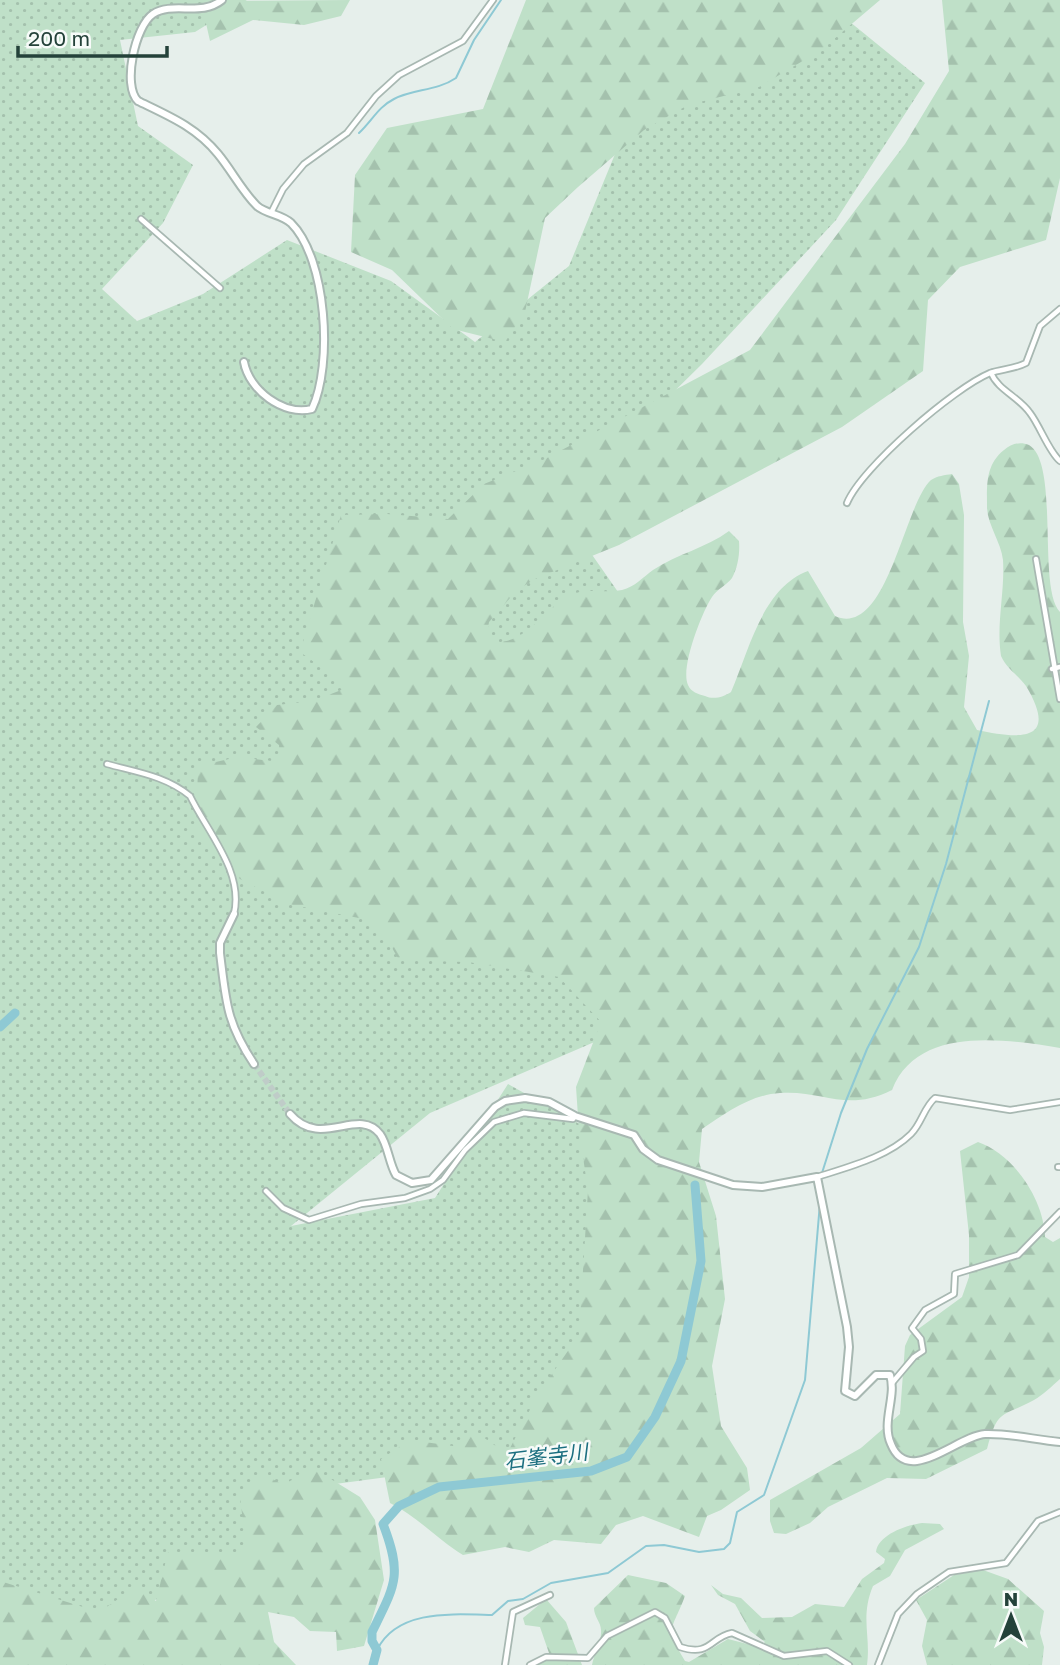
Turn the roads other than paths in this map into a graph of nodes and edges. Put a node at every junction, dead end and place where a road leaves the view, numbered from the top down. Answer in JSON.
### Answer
{"nodes":[{"id":1,"x":222,"y":0,"type":"edge"},
{"id":2,"x":494,"y":0,"type":"edge"},
{"id":3,"x":271,"y":213,"type":"junction"},
{"id":4,"x":141,"y":219,"type":"dead end"},
{"id":5,"x":220,"y":288,"type":"dead end"},
{"id":6,"x":1060,"y":309,"type":"edge"},
{"id":7,"x":244,"y":362,"type":"dead end"},
{"id":8,"x":990,"y":373,"type":"junction"},
{"id":9,"x":1060,"y":461,"type":"edge"},
{"id":10,"x":847,"y":503,"type":"dead end"},
{"id":11,"x":1036,"y":559,"type":"dead end"},
{"id":12,"x":1060,"y":667,"type":"edge"},
{"id":13,"x":1052,"y":669,"type":"junction"},
{"id":14,"x":1060,"y":699,"type":"edge"},
{"id":15,"x":107,"y":764,"type":"dead end"},
{"id":16,"x":234,"y":914,"type":"joint"},
{"id":17,"x":254,"y":1064,"type":"tunnel mouth"},
{"id":18,"x":1060,"y":1102,"type":"edge"},
{"id":19,"x":290,"y":1114,"type":"tunnel mouth"},
{"id":20,"x":575,"y":1116,"type":"junction"},
{"id":21,"x":817,"y":1177,"type":"junction"},
{"id":22,"x":266,"y":1191,"type":"dead end"},
{"id":23,"x":1060,"y":1212,"type":"edge"},
{"id":24,"x":892,"y":1383,"type":"junction"},
{"id":25,"x":1060,"y":1442,"type":"edge"},
{"id":26,"x":1060,"y":1512,"type":"edge"},
{"id":27,"x":550,"y":1595,"type":"dead end"},
{"id":28,"x":505,"y":1665,"type":"edge"},
{"id":29,"x":530,"y":1665,"type":"edge"},
{"id":30,"x":849,"y":1665,"type":"edge"},
{"id":31,"x":878,"y":1665,"type":"edge"}],
"edges":[{"from":1,"to":3,"type":"street"},
{"from":2,"to":3,"type":"street"},
{"from":3,"to":7,"type":"street"},
{"from":4,"to":5,"type":"street"},
{"from":6,"to":8,"type":"street"},
{"from":8,"to":9,"type":"street"},
{"from":8,"to":10,"type":"street"},
{"from":11,"to":13,"type":"street"},
{"from":12,"to":13,"type":"street"},
{"from":13,"to":14,"type":"street"},
{"from":15,"to":16,"type":"street"},
{"from":16,"to":17,"type":"street"},
{"from":18,"to":21,"type":"street"},
{"from":19,"to":20,"type":"street"},
{"from":20,"to":21,"type":"street"},
{"from":20,"to":22,"type":"street"},
{"from":21,"to":24,"type":"street"},
{"from":23,"to":24,"type":"street"},
{"from":24,"to":25,"type":"street"},
{"from":26,"to":31,"type":"street"},
{"from":27,"to":28,"type":"street"},
{"from":29,"to":30,"type":"street"}]}
